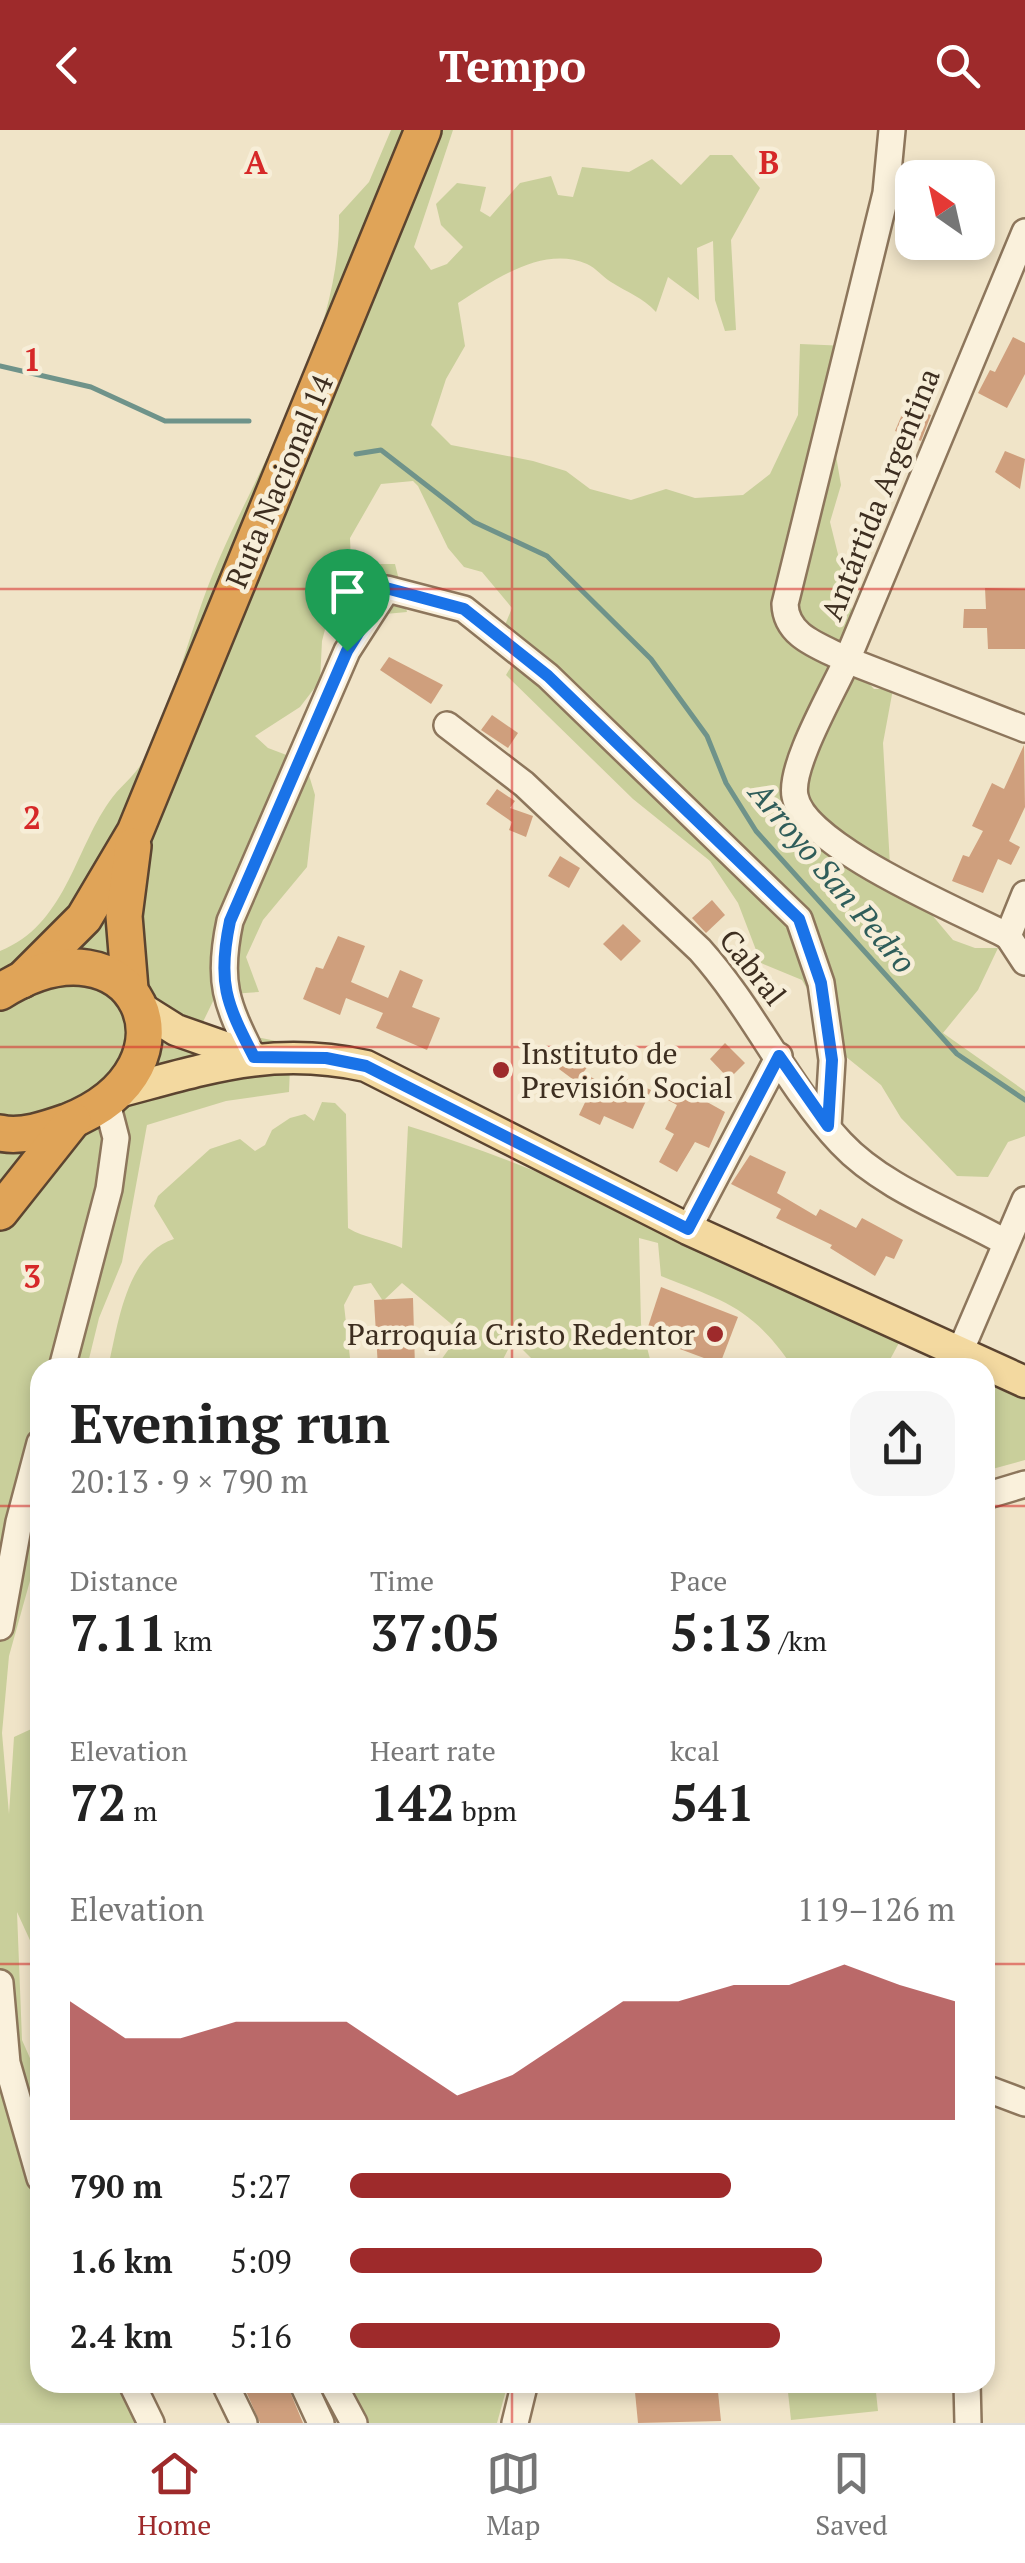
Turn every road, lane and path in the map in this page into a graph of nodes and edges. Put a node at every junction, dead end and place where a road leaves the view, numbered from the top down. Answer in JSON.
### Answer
{"nodes":[{"id":1,"x":424,"y":130,"type":"edge"},
{"id":2,"x":892,"y":130,"type":"edge"},
{"id":3,"x":1023,"y":243,"type":"edge"},
{"id":4,"x":847,"y":660,"type":"junction"},
{"id":5,"x":447,"y":725,"type":"dead end"},
{"id":6,"x":1025,"y":729,"type":"edge"},
{"id":7,"x":134,"y":832,"type":"junction"},
{"id":8,"x":1025,"y":894,"type":"edge"},
{"id":9,"x":1008,"y":936,"type":"junction"},
{"id":10,"x":1025,"y":962,"type":"edge"},
{"id":11,"x":6,"y":988,"type":"edge"},
{"id":12,"x":135,"y":999,"type":"junction"},
{"id":13,"x":779,"y":1056,"type":"junction"},
{"id":14,"x":254,"y":1057,"type":"junction"},
{"id":15,"x":110,"y":1098,"type":"junction"},
{"id":16,"x":74,"y":1119,"type":"junction"},
{"id":17,"x":828,"y":1126,"type":"junction"},
{"id":18,"x":0,"y":1133,"type":"edge"},
{"id":19,"x":1024,"y":1204,"type":"edge"},
{"id":20,"x":0,"y":1212,"type":"edge"},
{"id":21,"x":688,"y":1229,"type":"junction"},
{"id":22,"x":1005,"y":1242,"type":"junction"},
{"id":23,"x":65,"y":1358,"type":"edge"},
{"id":24,"x":951,"y":1358,"type":"edge"},
{"id":25,"x":956,"y":1358,"type":"edge"},
{"id":26,"x":995,"y":1373,"type":"edge"},
{"id":27,"x":1025,"y":1382,"type":"edge"},
{"id":28,"x":30,"y":1481,"type":"edge"},
{"id":29,"x":1025,"y":1484,"type":"edge"},
{"id":30,"x":995,"y":1493,"type":"edge"},
{"id":31,"x":0,"y":1627,"type":"edge"},
{"id":32,"x":0,"y":1983,"type":"edge"},
{"id":33,"x":995,"y":2092,"type":"edge"},
{"id":34,"x":1025,"y":2103,"type":"edge"},
{"id":35,"x":30,"y":2143,"type":"edge"},
{"id":36,"x":136,"y":2393,"type":"edge"},
{"id":37,"x":229,"y":2393,"type":"edge"},
{"id":38,"x":307,"y":2393,"type":"edge"},
{"id":39,"x":338,"y":2393,"type":"edge"},
{"id":40,"x":522,"y":2393,"type":"edge"},
{"id":41,"x":967,"y":2393,"type":"edge"},
{"id":42,"x":151,"y":2423,"type":"edge"},
{"id":43,"x":244,"y":2423,"type":"edge"},
{"id":44,"x":321,"y":2423,"type":"edge"},
{"id":45,"x":354,"y":2423,"type":"edge"},
{"id":46,"x":515,"y":2423,"type":"edge"},
{"id":47,"x":968,"y":2423,"type":"edge"}],
"edges":[{"from":1,"to":7,"type":"highway","name":"Ruta Nacional 14"},
{"from":2,"to":4,"type":"street"},
{"from":3,"to":4,"type":"street","name":"Antártida Argentina"},
{"from":4,"to":6,"type":"street","name":"Antártida Argentina"},
{"from":4,"to":9,"type":"street"},
{"from":5,"to":13,"type":"street","name":"Cabral"},
{"from":7,"to":11,"type":"highway","name":"Ruta Nacional 14"},
{"from":7,"to":12,"type":"highway","name":"Ruta Nacional 14"},
{"from":8,"to":9,"type":"street"},
{"from":9,"to":10,"type":"street"},
{"from":11,"to":12,"type":"highway"},
{"from":12,"to":14,"type":"main road"},
{"from":12,"to":15,"type":"highway","name":"Ruta Nacional 14"},
{"from":13,"to":17,"type":"street","name":"Cabral"},
{"from":13,"to":21,"type":"street"},
{"from":14,"to":15,"type":"main road"},
{"from":14,"to":17,"type":"street"},
{"from":14,"to":21,"type":"main road"},
{"from":15,"to":16,"type":"highway"},
{"from":15,"to":23,"type":"street"},
{"from":16,"to":18,"type":"highway"},
{"from":16,"to":20,"type":"highway"},
{"from":17,"to":22,"type":"street","name":"Cabral"},
{"from":19,"to":22,"type":"street"},
{"from":21,"to":24,"type":"main road"},
{"from":22,"to":25,"type":"street"},
{"from":26,"to":27,"type":"main road"},
{"from":28,"to":31,"type":"street"},
{"from":29,"to":30,"type":"street"},
{"from":32,"to":35,"type":"street"},
{"from":33,"to":34,"type":"street"},
{"from":36,"to":42,"type":"street"},
{"from":37,"to":43,"type":"street"},
{"from":38,"to":44,"type":"street"},
{"from":39,"to":45,"type":"street"},
{"from":40,"to":46,"type":"street"},
{"from":41,"to":47,"type":"street"}]}
